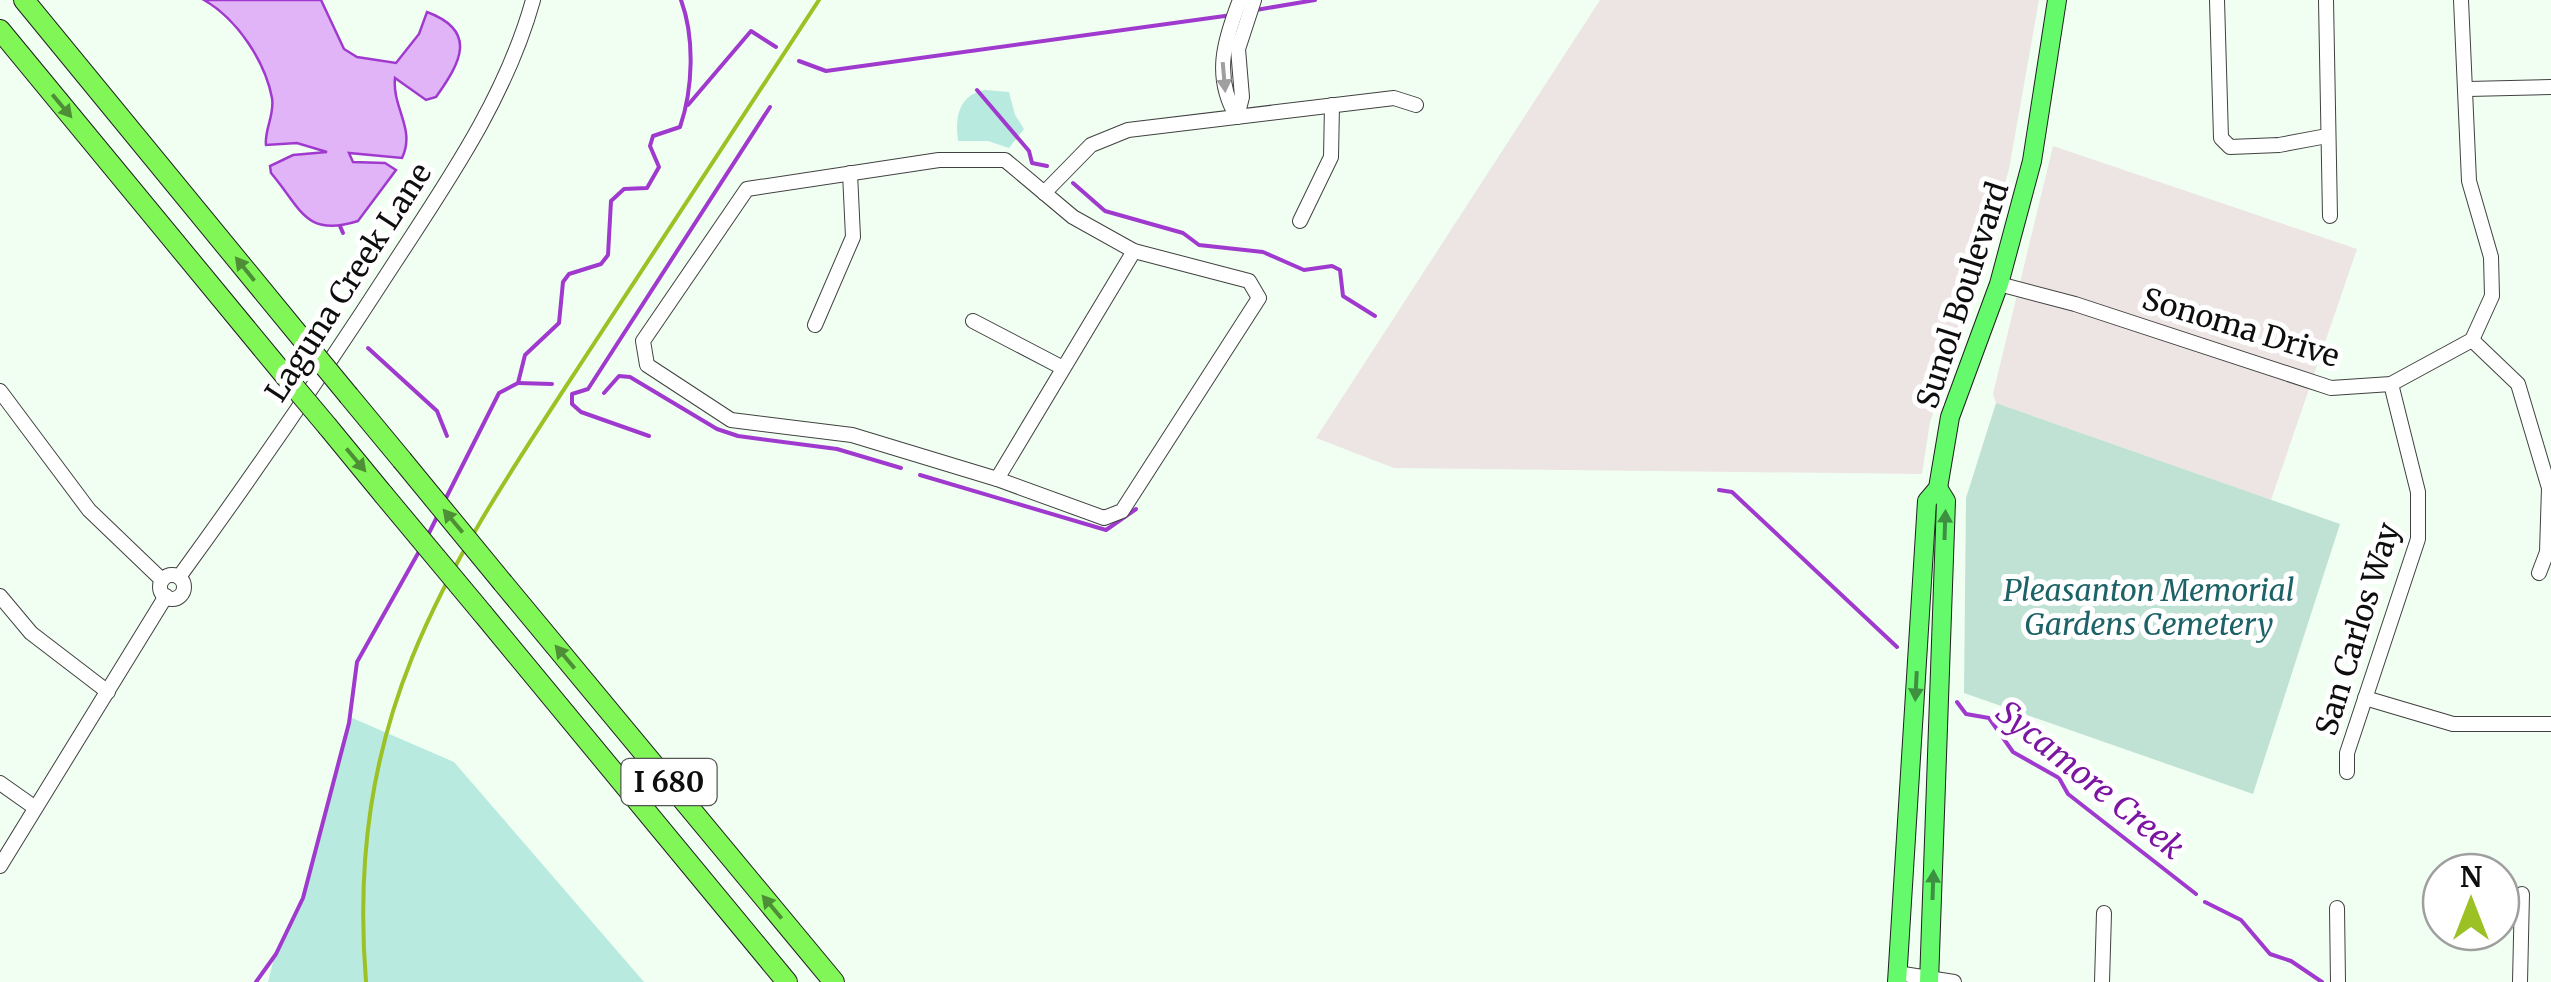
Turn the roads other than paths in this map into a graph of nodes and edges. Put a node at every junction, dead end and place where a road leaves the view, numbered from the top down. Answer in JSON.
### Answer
{"nodes":[{"id":1,"x":24,"y":0,"type":"edge"},
{"id":2,"x":533,"y":0,"type":"edge"},
{"id":3,"x":1240,"y":0,"type":"edge"},
{"id":4,"x":1254,"y":0,"type":"edge"},
{"id":5,"x":2057,"y":0,"type":"edge"},
{"id":6,"x":2217,"y":0,"type":"edge"},
{"id":7,"x":2326,"y":0,"type":"edge"},
{"id":8,"x":2461,"y":0,"type":"edge"},
{"id":9,"x":0,"y":30,"type":"edge"},
{"id":10,"x":1234,"y":35,"type":"junction"},
{"id":11,"x":2551,"y":87,"type":"edge"},
{"id":12,"x":2468,"y":89,"type":"junction"},
{"id":13,"x":1332,"y":106,"type":"junction"},
{"id":14,"x":1416,"y":106,"type":"dead end"},
{"id":15,"x":1237,"y":117,"type":"junction"},
{"id":16,"x":2327,"y":136,"type":"junction"},
{"id":17,"x":850,"y":173,"type":"junction"},
{"id":18,"x":1044,"y":193,"type":"junction"},
{"id":19,"x":2330,"y":216,"type":"dead end"},
{"id":20,"x":1300,"y":221,"type":"dead end"},
{"id":21,"x":1134,"y":251,"type":"junction"},
{"id":22,"x":1999,"y":284,"type":"junction"},
{"id":23,"x":973,"y":321,"type":"dead end"},
{"id":24,"x":815,"y":325,"type":"dead end"},
{"id":25,"x":2472,"y":340,"type":"junction"},
{"id":26,"x":1064,"y":368,"type":"junction"},
{"id":27,"x":2391,"y":384,"type":"junction"},
{"id":28,"x":0,"y":391,"type":"edge"},
{"id":29,"x":997,"y":479,"type":"junction"},
{"id":30,"x":1938,"y":488,"type":"junction"},
{"id":31,"x":1924,"y":560,"type":"junction"},
{"id":32,"x":2539,"y":573,"type":"dead end"},
{"id":33,"x":180,"y":578,"type":"junction"},
{"id":34,"x":162,"y":580,"type":"junction"},
{"id":35,"x":0,"y":596,"type":"edge"},
{"id":36,"x":166,"y":596,"type":"junction"},
{"id":37,"x":1941,"y":655,"type":"junction"},
{"id":38,"x":108,"y":692,"type":"junction"},
{"id":39,"x":2365,"y":698,"type":"junction"},
{"id":40,"x":2551,"y":724,"type":"edge"},
{"id":41,"x":2348,"y":772,"type":"dead end"},
{"id":42,"x":0,"y":783,"type":"edge"},
{"id":43,"x":34,"y":807,"type":"junction"},
{"id":44,"x":0,"y":866,"type":"edge"},
{"id":45,"x":2522,"y":894,"type":"dead end"},
{"id":46,"x":2338,"y":908,"type":"dead end"},
{"id":47,"x":2104,"y":913,"type":"dead end"},
{"id":48,"x":1897,"y":978,"type":"edge"},
{"id":49,"x":1929,"y":980,"type":"edge"},
{"id":50,"x":787,"y":982,"type":"edge"},
{"id":51,"x":834,"y":982,"type":"edge"},
{"id":52,"x":1954,"y":982,"type":"edge"},
{"id":53,"x":2102,"y":982,"type":"edge"},
{"id":54,"x":2338,"y":982,"type":"edge"},
{"id":55,"x":2520,"y":982,"type":"edge"}],
"edges":[{"from":51,"to":1,"type":"highway","number":"I 680","one_way":true,"bridge":true},
{"from":2,"to":33,"type":"street","name":"Laguna Creek Lane"},
{"from":3,"to":10,"type":"street"},
{"from":4,"to":10,"type":"street"},
{"from":5,"to":22,"type":"main road","name":"Sunol Boulevard"},
{"from":6,"to":16,"type":"street"},
{"from":7,"to":16,"type":"street"},
{"from":8,"to":12,"type":"street"},
{"from":9,"to":50,"type":"highway","number":"I 680","one_way":true,"bridge":true},
{"from":10,"to":15,"type":"street"},
{"from":11,"to":12,"type":"street"},
{"from":12,"to":25,"type":"street"},
{"from":13,"to":14,"type":"street"},
{"from":13,"to":15,"type":"street"},
{"from":13,"to":20,"type":"street"},
{"from":15,"to":18,"type":"street"},
{"from":16,"to":19,"type":"street"},
{"from":17,"to":18,"type":"street"},
{"from":17,"to":24,"type":"street"},
{"from":17,"to":29,"type":"street"},
{"from":18,"to":21,"type":"street"},
{"from":21,"to":26,"type":"street"},
{"from":21,"to":29,"type":"street"},
{"from":22,"to":27,"type":"street","name":"Sonoma Drive"},
{"from":22,"to":30,"type":"main road","name":"Sunol Boulevard"},
{"from":23,"to":26,"type":"street"},
{"from":25,"to":27,"type":"street","name":"Sonoma Drive"},
{"from":25,"to":32,"type":"street"},
{"from":26,"to":29,"type":"street"},
{"from":27,"to":39,"type":"street","name":"San Carlos Way"},
{"from":28,"to":34,"type":"street"},
{"from":30,"to":31,"type":"main road","name":"Sunol Boulevard"},
{"from":37,"to":30,"type":"main road","name":"Sunol Boulevard","one_way":true},
{"from":31,"to":37,"type":"main road"},
{"from":31,"to":48,"type":"main road","name":"Sunol Boulevard","one_way":true},
{"from":33,"to":34,"type":"street"},
{"from":33,"to":36,"type":"street","name":"Laguna Creek Lane"},
{"from":34,"to":36,"type":"street"},
{"from":35,"to":38,"type":"street"},
{"from":36,"to":38,"type":"street","name":"Laguna Creek Lane"},
{"from":49,"to":37,"type":"main road","name":"Sunol Boulevard","one_way":true},
{"from":38,"to":43,"type":"street","name":"Laguna Creek Lane"},
{"from":39,"to":40,"type":"street"},
{"from":39,"to":41,"type":"street","name":"San Carlos Way"},
{"from":42,"to":43,"type":"street"},
{"from":43,"to":44,"type":"street","name":"Laguna Creek Lane"},
{"from":45,"to":55,"type":"street"},
{"from":46,"to":54,"type":"street"},
{"from":47,"to":53,"type":"street"},
{"from":48,"to":49,"type":"street"},
{"from":49,"to":52,"type":"street"}]}
